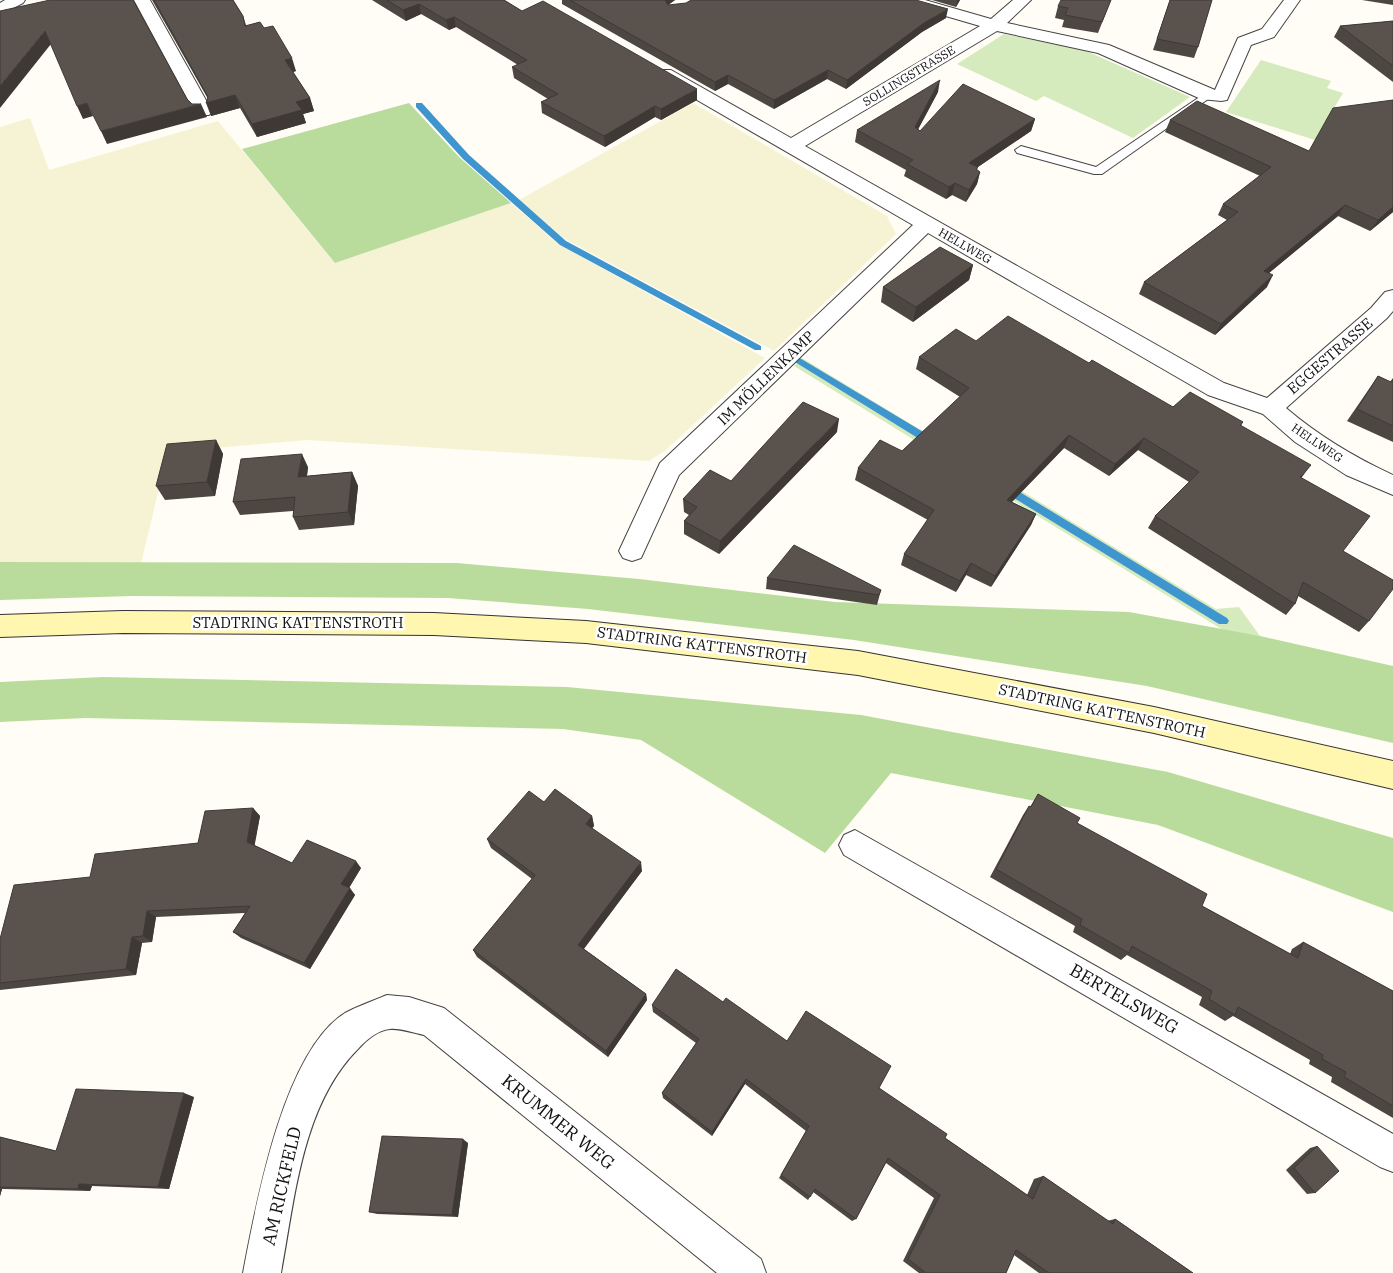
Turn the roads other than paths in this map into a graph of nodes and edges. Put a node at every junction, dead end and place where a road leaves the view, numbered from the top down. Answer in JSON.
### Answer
{"nodes":[{"id":1,"x":17,"y":0,"type":"edge"},
{"id":2,"x":142,"y":0,"type":"edge"},
{"id":3,"x":907,"y":0,"type":"edge"},
{"id":4,"x":1023,"y":0,"type":"edge"},
{"id":5,"x":1292,"y":0,"type":"edge"},
{"id":6,"x":0,"y":10,"type":"edge"},
{"id":7,"x":994,"y":25,"type":"junction"},
{"id":8,"x":649,"y":64,"type":"edge"},
{"id":9,"x":1207,"y":95,"type":"junction"},
{"id":10,"x":203,"y":111,"type":"edge"},
{"id":11,"x":791,"y":146,"type":"junction"},
{"id":12,"x":1021,"y":150,"type":"dead end"},
{"id":13,"x":926,"y":224,"type":"junction"},
{"id":14,"x":1392,"y":301,"type":"edge"},
{"id":15,"x":1271,"y":408,"type":"junction"},
{"id":16,"x":1393,"y":486,"type":"edge"},
{"id":17,"x":632,"y":551,"type":"dead end"},
{"id":18,"x":0,"y":626,"type":"edge"},
{"id":19,"x":1393,"y":775,"type":"edge"},
{"id":20,"x":855,"y":845,"type":"dead end"},
{"id":21,"x":356,"y":1026,"type":"joint"},
{"id":22,"x":1393,"y":1154,"type":"edge"},
{"id":23,"x":262,"y":1273,"type":"edge"},
{"id":24,"x":747,"y":1273,"type":"edge"}],
"edges":[{"from":1,"to":6,"type":"street"},
{"from":2,"to":10,"type":"street"},
{"from":3,"to":7,"type":"street"},
{"from":4,"to":7,"type":"street","name":"SOLLINGSTRASSE"},
{"from":5,"to":9,"type":"street"},
{"from":7,"to":9,"type":"street"},
{"from":7,"to":11,"type":"street","name":"SOLLINGSTRASSE"},
{"from":8,"to":11,"type":"street","name":"HELLWEG"},
{"from":9,"to":12,"type":"lane"},
{"from":11,"to":13,"type":"street","name":"HELLWEG"},
{"from":13,"to":15,"type":"street","name":"HELLWEG"},
{"from":13,"to":17,"type":"street","name":"IM MÖLLENKAMP"},
{"from":14,"to":15,"type":"street","name":"EGGESTRASSE"},
{"from":15,"to":16,"type":"street","name":"HELLWEG"},
{"from":18,"to":19,"type":"main road","name":"STADTRING KATTENSTROTH"},
{"from":20,"to":22,"type":"street","name":"BERTELSWEG"},
{"from":21,"to":23,"type":"street","name":"AM RICKFELD"},
{"from":21,"to":24,"type":"street","name":"KRUMMER WEG"}]}
